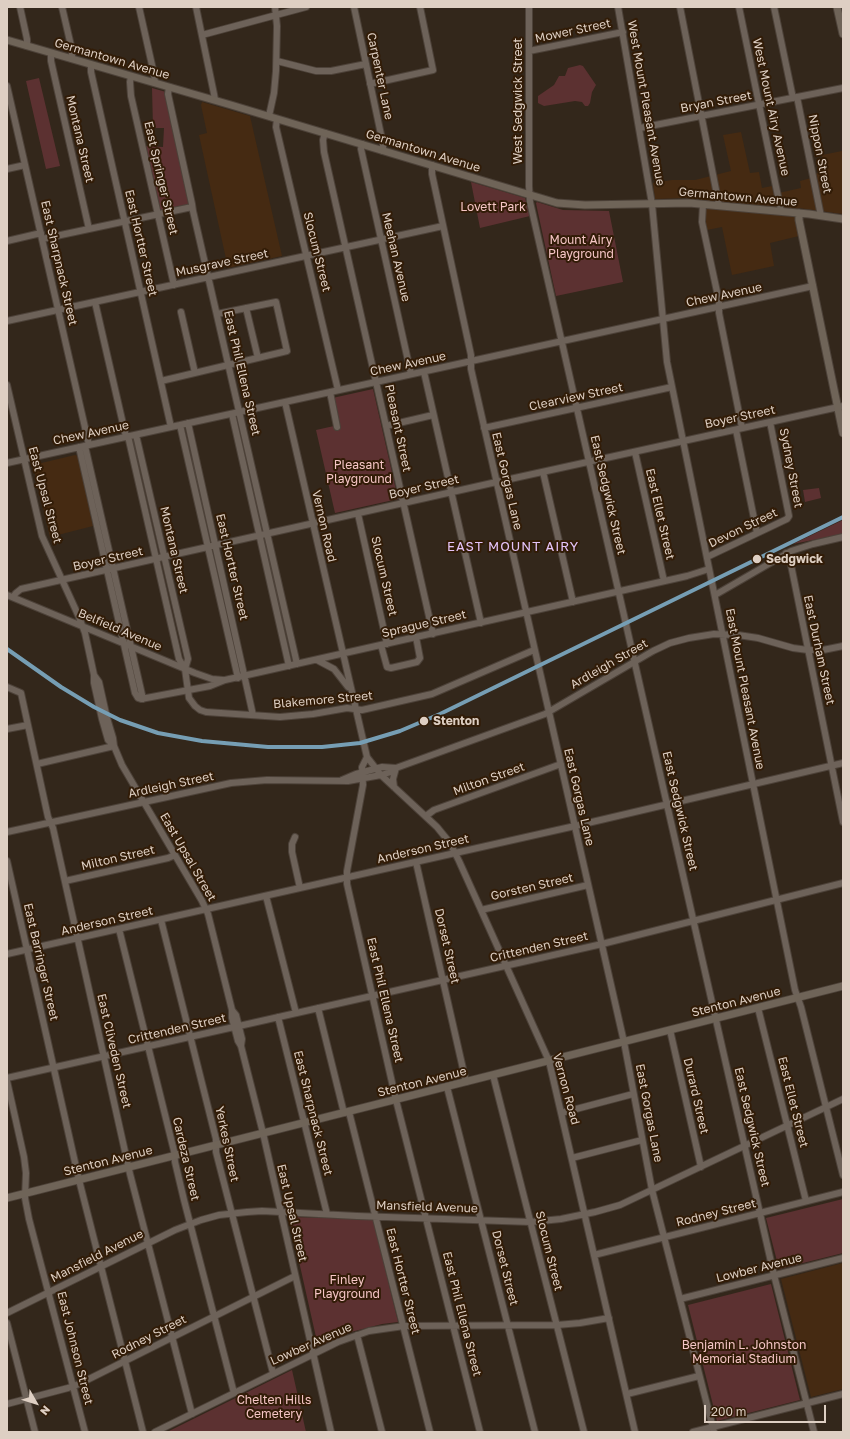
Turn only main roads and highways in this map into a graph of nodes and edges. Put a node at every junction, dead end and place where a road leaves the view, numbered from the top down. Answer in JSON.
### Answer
{"nodes":[{"id":1,"x":837,"y":7,"type":"edge"},
{"id":2,"x":843,"y":34,"type":"edge"},
{"id":3,"x":7,"y":40,"type":"edge"},
{"id":4,"x":799,"y":213,"type":"junction"},
{"id":5,"x":843,"y":219,"type":"edge"},
{"id":6,"x":840,"y":407,"type":"edge"},
{"id":7,"x":843,"y":432,"type":"edge"},
{"id":8,"x":843,"y":986,"type":"edge"},
{"id":9,"x":7,"y":1198,"type":"edge"}],
"edges":[{"from":1,"to":2,"type":"main road"},
{"from":3,"to":4,"type":"main road","name":"Germantown Avenue"},
{"from":4,"to":5,"type":"main road","name":"Germantown Avenue"},
{"from":4,"to":6,"type":"main road"},
{"from":6,"to":7,"type":"main road"},
{"from":8,"to":9,"type":"main road","name":"Stenton Avenue"}]}
